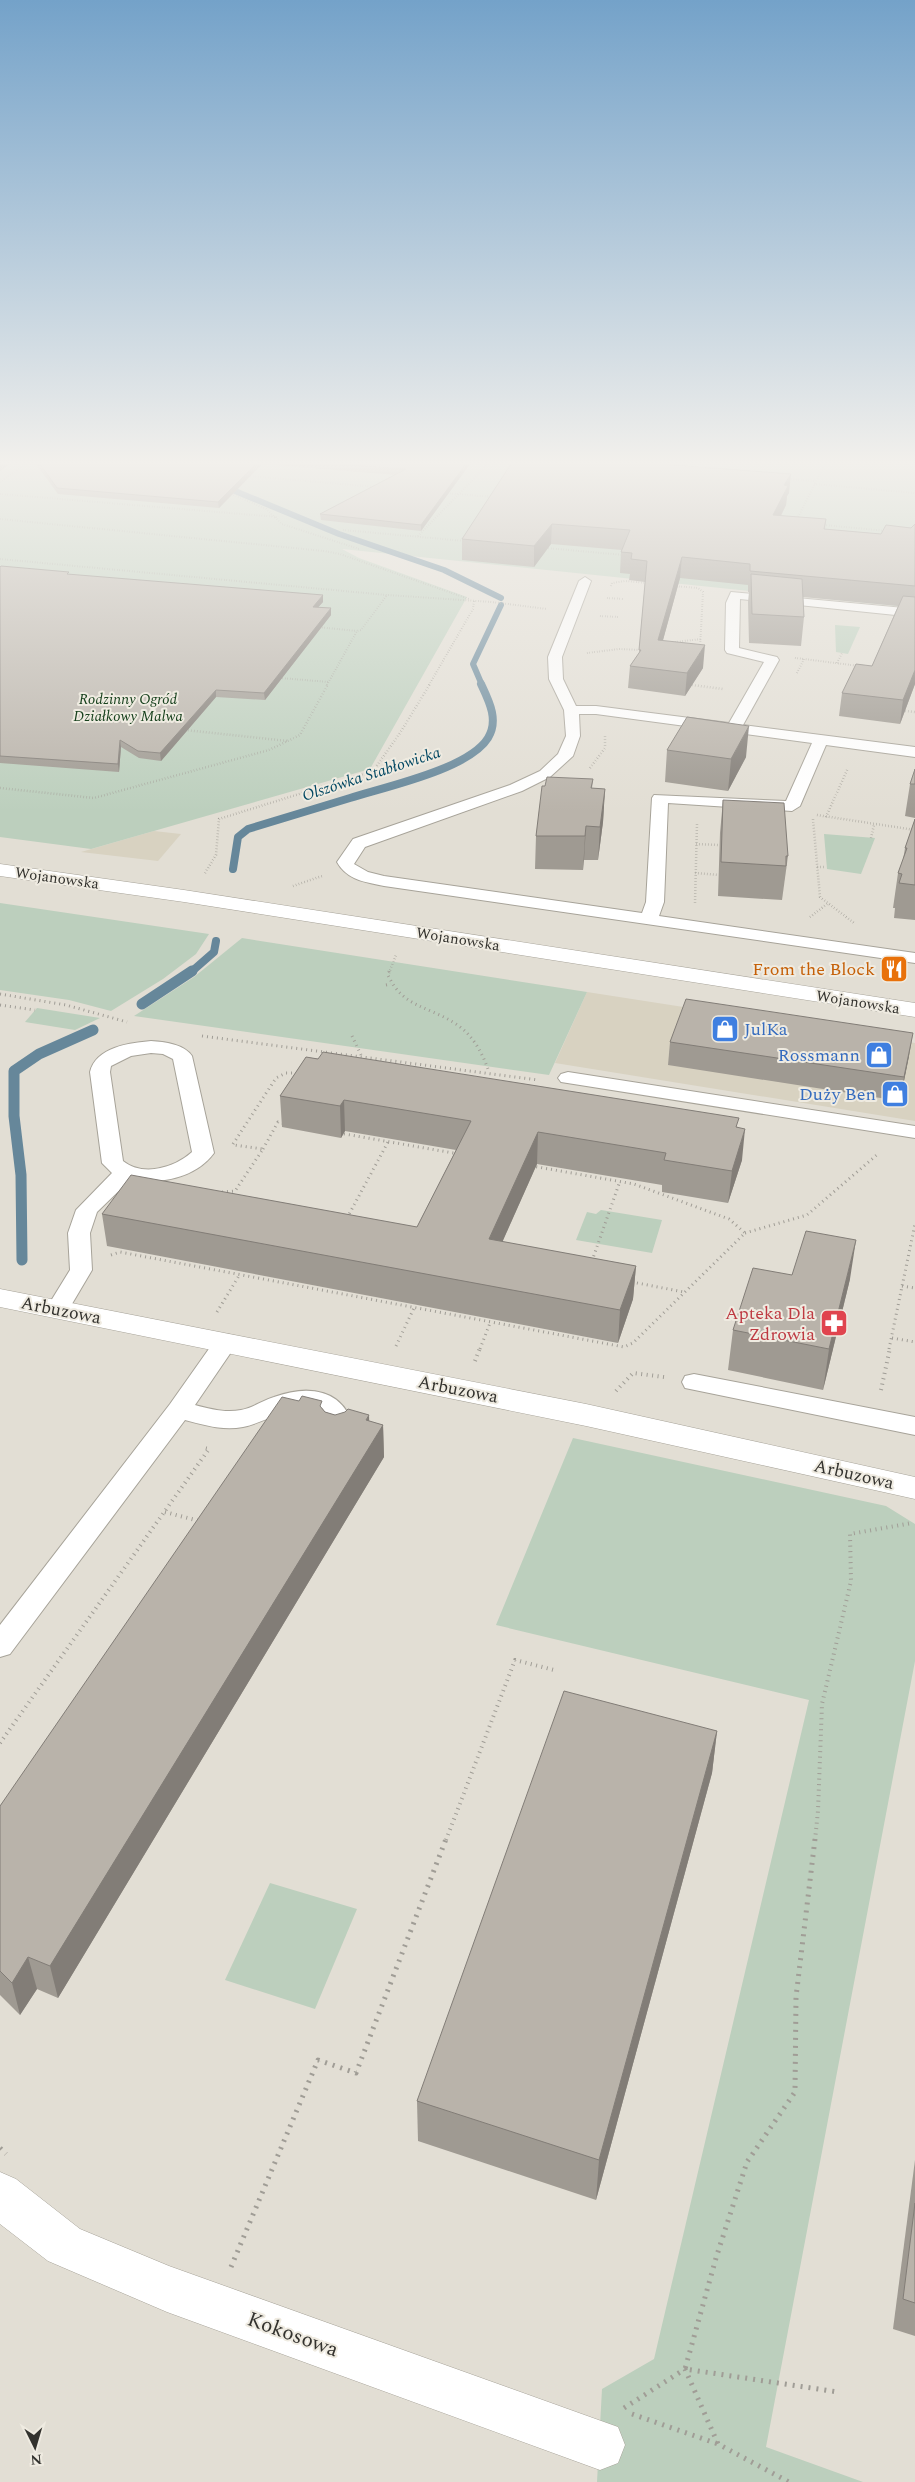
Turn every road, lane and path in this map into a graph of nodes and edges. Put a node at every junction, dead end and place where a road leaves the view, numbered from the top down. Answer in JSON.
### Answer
{"nodes":[{"id":1,"x":224,"y":580,"type":"edge"},
{"id":2,"x":414,"y":580,"type":"edge"},
{"id":3,"x":585,"y":580,"type":"dead end"},
{"id":4,"x":653,"y":584,"type":"edge"},
{"id":5,"x":671,"y":585,"type":"edge"},
{"id":6,"x":387,"y":595,"type":"junction"},
{"id":7,"x":624,"y":600,"type":"dead end"},
{"id":8,"x":474,"y":601,"type":"junction"},
{"id":9,"x":604,"y":607,"type":"dead end"},
{"id":10,"x":573,"y":612,"type":"junction"},
{"id":11,"x":915,"y":613,"type":"edge"},
{"id":12,"x":618,"y":617,"type":"dead end"},
{"id":13,"x":317,"y":627,"type":"edge"},
{"id":14,"x":357,"y":631,"type":"junction"},
{"id":15,"x":701,"y":639,"type":"junction"},
{"id":16,"x":674,"y":643,"type":"edge"},
{"id":17,"x":646,"y":646,"type":"edge"},
{"id":18,"x":619,"y":649,"type":"junction"},
{"id":19,"x":646,"y":650,"type":"edge"},
{"id":20,"x":700,"y":652,"type":"edge"},
{"id":21,"x":587,"y":653,"type":"dead end"},
{"id":22,"x":842,"y":653,"type":"dead end"},
{"id":23,"x":837,"y":663,"type":"junction"},
{"id":24,"x":866,"y":666,"type":"edge"},
{"id":25,"x":795,"y":676,"type":"dead end"},
{"id":26,"x":271,"y":677,"type":"edge"},
{"id":27,"x":329,"y":682,"type":"junction"},
{"id":28,"x":692,"y":684,"type":"edge"},
{"id":29,"x":723,"y":689,"type":"dead end"},
{"id":30,"x":571,"y":710,"type":"junction"},
{"id":31,"x":904,"y":711,"type":"edge"},
{"id":32,"x":915,"y":712,"type":"edge"},
{"id":33,"x":734,"y":727,"type":"junction"},
{"id":34,"x":179,"y":730,"type":"edge"},
{"id":35,"x":821,"y":740,"type":"junction"},
{"id":36,"x":288,"y":741,"type":"junction"},
{"id":37,"x":858,"y":745,"type":"junction"},
{"id":38,"x":915,"y":752,"type":"edge"},
{"id":39,"x":0,"y":788,"type":"edge"},
{"id":40,"x":698,"y":816,"type":"dead end"},
{"id":41,"x":826,"y":817,"type":"junction"},
{"id":42,"x":804,"y":822,"type":"dead end"},
{"id":43,"x":814,"y":822,"type":"junction"},
{"id":44,"x":874,"y":825,"type":"junction"},
{"id":45,"x":915,"y":830,"type":"edge"},
{"id":46,"x":871,"y":838,"type":"dead end"},
{"id":47,"x":696,"y":844,"type":"junction"},
{"id":48,"x":719,"y":845,"type":"dead end"},
{"id":49,"x":817,"y":867,"type":"junction"},
{"id":50,"x":826,"y":867,"type":"dead end"},
{"id":51,"x":0,"y":870,"type":"edge"},
{"id":52,"x":695,"y":873,"type":"junction"},
{"id":53,"x":202,"y":875,"type":"dead end"},
{"id":54,"x":718,"y":875,"type":"dead end"},
{"id":55,"x":827,"y":904,"type":"junction"},
{"id":56,"x":695,"y":908,"type":"dead end"},
{"id":57,"x":809,"y":919,"type":"dead end"},
{"id":58,"x":649,"y":920,"type":"junction"},
{"id":59,"x":858,"y":927,"type":"dead end"},
{"id":60,"x":398,"y":952,"type":"dead end"},
{"id":61,"x":915,"y":958,"type":"edge"},
{"id":62,"x":391,"y":984,"type":"junction"},
{"id":63,"x":386,"y":986,"type":"dead end"},
{"id":64,"x":0,"y":994,"type":"edge"},
{"id":65,"x":0,"y":1005,"type":"edge"},
{"id":66,"x":35,"y":1010,"type":"dead end"},
{"id":67,"x":915,"y":1010,"type":"edge"},
{"id":68,"x":132,"y":1024,"type":"dead end"},
{"id":69,"x":194,"y":1035,"type":"dead end"},
{"id":70,"x":352,"y":1036,"type":"dead end"},
{"id":71,"x":363,"y":1057,"type":"junction"},
{"id":72,"x":489,"y":1072,"type":"junction"},
{"id":73,"x":302,"y":1074,"type":"edge"},
{"id":74,"x":568,"y":1078,"type":"joint"},
{"id":75,"x":287,"y":1124,"type":"edge"},
{"id":76,"x":333,"y":1132,"type":"edge"},
{"id":77,"x":910,"y":1132,"type":"edge"},
{"id":78,"x":200,"y":1140,"type":"junction"},
{"id":79,"x":388,"y":1142,"type":"junction"},
{"id":80,"x":234,"y":1145,"type":"junction"},
{"id":81,"x":263,"y":1149,"type":"junction"},
{"id":82,"x":466,"y":1155,"type":"edge"},
{"id":83,"x":524,"y":1165,"type":"edge"},
{"id":84,"x":125,"y":1173,"type":"junction"},
{"id":85,"x":620,"y":1181,"type":"junction"},
{"id":86,"x":217,"y":1193,"type":"edge"},
{"id":87,"x":345,"y":1222,"type":"edge"},
{"id":88,"x":915,"y":1224,"type":"edge"},
{"id":89,"x":745,"y":1233,"type":"junction"},
{"id":90,"x":913,"y":1240,"type":"edge"},
{"id":91,"x":103,"y":1258,"type":"dead end"},
{"id":92,"x":590,"y":1266,"type":"edge"},
{"id":93,"x":240,"y":1273,"type":"junction"},
{"id":94,"x":626,"y":1282,"type":"edge"},
{"id":95,"x":902,"y":1286,"type":"junction"},
{"id":96,"x":915,"y":1288,"type":"edge"},
{"id":97,"x":685,"y":1292,"type":"junction"},
{"id":98,"x":0,"y":1298,"type":"edge"},
{"id":99,"x":414,"y":1308,"type":"junction"},
{"id":100,"x":58,"y":1309,"type":"junction"},
{"id":101,"x":490,"y":1323,"type":"junction"},
{"id":102,"x":219,"y":1331,"type":"junction"},
{"id":103,"x":892,"y":1338,"type":"junction"},
{"id":104,"x":915,"y":1342,"type":"edge"},
{"id":105,"x":395,"y":1348,"type":"dead end"},
{"id":106,"x":474,"y":1364,"type":"dead end"},
{"id":107,"x":694,"y":1382,"type":"joint"},
{"id":108,"x":615,"y":1393,"type":"dead end"},
{"id":109,"x":179,"y":1410,"type":"junction"},
{"id":110,"x":875,"y":1418,"type":"junction"},
{"id":111,"x":915,"y":1426,"type":"edge"},
{"id":112,"x":160,"y":1435,"type":"junction"},
{"id":113,"x":337,"y":1437,"type":"edge"},
{"id":114,"x":915,"y":1488,"type":"edge"},
{"id":115,"x":165,"y":1512,"type":"junction"},
{"id":116,"x":202,"y":1522,"type":"edge"},
{"id":117,"x":912,"y":1523,"type":"dead end"},
{"id":118,"x":0,"y":1646,"type":"edge"},
{"id":119,"x":554,"y":1670,"type":"dead end"},
{"id":120,"x":0,"y":1743,"type":"edge"},
{"id":121,"x":0,"y":2195,"type":"edge"},
{"id":122,"x":231,"y":2268,"type":"dead end"},
{"id":123,"x":685,"y":2369,"type":"junction"},
{"id":124,"x":838,"y":2392,"type":"dead end"},
{"id":125,"x":718,"y":2444,"type":"junction"},
{"id":126,"x":600,"y":2445,"type":"dead end"},
{"id":127,"x":789,"y":2482,"type":"edge"}],
"edges":[{"from":1,"to":6,"type":"path"},
{"from":2,"to":8,"type":"path"},
{"from":3,"to":10,"type":"lane"},
{"from":4,"to":7,"type":"path"},
{"from":5,"to":15,"type":"path"},
{"from":6,"to":8,"type":"path"},
{"from":6,"to":14,"type":"path"},
{"from":8,"to":10,"type":"path"},
{"from":8,"to":53,"type":"path"},
{"from":9,"to":12,"type":"path"},
{"from":10,"to":30,"type":"lane"},
{"from":11,"to":33,"type":"lane"},
{"from":13,"to":14,"type":"path"},
{"from":14,"to":27,"type":"path"},
{"from":15,"to":16,"type":"path"},
{"from":15,"to":20,"type":"path"},
{"from":17,"to":18,"type":"path"},
{"from":18,"to":19,"type":"path"},
{"from":18,"to":21,"type":"path"},
{"from":22,"to":23,"type":"path"},
{"from":23,"to":24,"type":"path"},
{"from":23,"to":25,"type":"path"},
{"from":26,"to":27,"type":"path"},
{"from":27,"to":36,"type":"path"},
{"from":28,"to":29,"type":"path"},
{"from":30,"to":33,"type":"lane"},
{"from":30,"to":58,"type":"lane"},
{"from":31,"to":32,"type":"path"},
{"from":33,"to":35,"type":"lane"},
{"from":34,"to":36,"type":"path"},
{"from":35,"to":37,"type":"lane"},
{"from":35,"to":58,"type":"lane"},
{"from":36,"to":39,"type":"path"},
{"from":37,"to":38,"type":"lane"},
{"from":37,"to":41,"type":"path"},
{"from":40,"to":47,"type":"path"},
{"from":41,"to":43,"type":"path"},
{"from":41,"to":44,"type":"path"},
{"from":42,"to":43,"type":"path"},
{"from":43,"to":49,"type":"path"},
{"from":44,"to":45,"type":"path"},
{"from":44,"to":46,"type":"path"},
{"from":47,"to":48,"type":"path"},
{"from":47,"to":52,"type":"path"},
{"from":49,"to":50,"type":"path"},
{"from":49,"to":55,"type":"path"},
{"from":51,"to":67,"type":"street","name":"Wojanowska"},
{"from":52,"to":54,"type":"path"},
{"from":52,"to":56,"type":"path"},
{"from":55,"to":57,"type":"path"},
{"from":55,"to":59,"type":"path"},
{"from":58,"to":61,"type":"lane"},
{"from":60,"to":62,"type":"path"},
{"from":62,"to":63,"type":"path"},
{"from":62,"to":72,"type":"path"},
{"from":64,"to":68,"type":"path"},
{"from":65,"to":66,"type":"path"},
{"from":69,"to":71,"type":"path"},
{"from":70,"to":71,"type":"path"},
{"from":71,"to":72,"type":"path"},
{"from":72,"to":74,"type":"path"},
{"from":73,"to":80,"type":"path"},
{"from":74,"to":77,"type":"lane"},
{"from":75,"to":81,"type":"path"},
{"from":76,"to":79,"type":"path"},
{"from":77,"to":89,"type":"path"},
{"from":78,"to":80,"type":"path"},
{"from":78,"to":84,"type":"lane"},
{"from":78,"to":84,"type":"lane"},
{"from":79,"to":82,"type":"path"},
{"from":79,"to":87,"type":"path"},
{"from":80,"to":81,"type":"path"},
{"from":81,"to":86,"type":"path"},
{"from":83,"to":85,"type":"path"},
{"from":84,"to":100,"type":"lane"},
{"from":85,"to":89,"type":"path"},
{"from":85,"to":92,"type":"path"},
{"from":88,"to":90,"type":"path"},
{"from":89,"to":97,"type":"path"},
{"from":90,"to":95,"type":"path"},
{"from":91,"to":93,"type":"path"},
{"from":93,"to":99,"type":"path"},
{"from":93,"to":102,"type":"path"},
{"from":94,"to":97,"type":"path"},
{"from":95,"to":96,"type":"path"},
{"from":95,"to":103,"type":"path"},
{"from":97,"to":101,"type":"path"},
{"from":98,"to":100,"type":"street","name":"Arbuzowa"},
{"from":99,"to":101,"type":"path"},
{"from":99,"to":105,"type":"path"},
{"from":100,"to":102,"type":"street","name":"Arbuzowa"},
{"from":101,"to":106,"type":"path"},
{"from":102,"to":109,"type":"lane"},
{"from":102,"to":114,"type":"street","name":"Arbuzowa"},
{"from":103,"to":104,"type":"path"},
{"from":103,"to":110,"type":"path"},
{"from":107,"to":108,"type":"path"},
{"from":107,"to":110,"type":"lane"},
{"from":109,"to":112,"type":"lane"},
{"from":109,"to":113,"type":"lane"},
{"from":110,"to":111,"type":"lane"},
{"from":112,"to":115,"type":"path"},
{"from":112,"to":118,"type":"lane"},
{"from":115,"to":116,"type":"path"},
{"from":115,"to":120,"type":"path"},
{"from":117,"to":123,"type":"path"},
{"from":119,"to":122,"type":"path"},
{"from":121,"to":126,"type":"street","name":"Kokosowa"},
{"from":123,"to":124,"type":"path"},
{"from":123,"to":125,"type":"path"},
{"from":123,"to":125,"type":"path"},
{"from":125,"to":127,"type":"path"}]}
